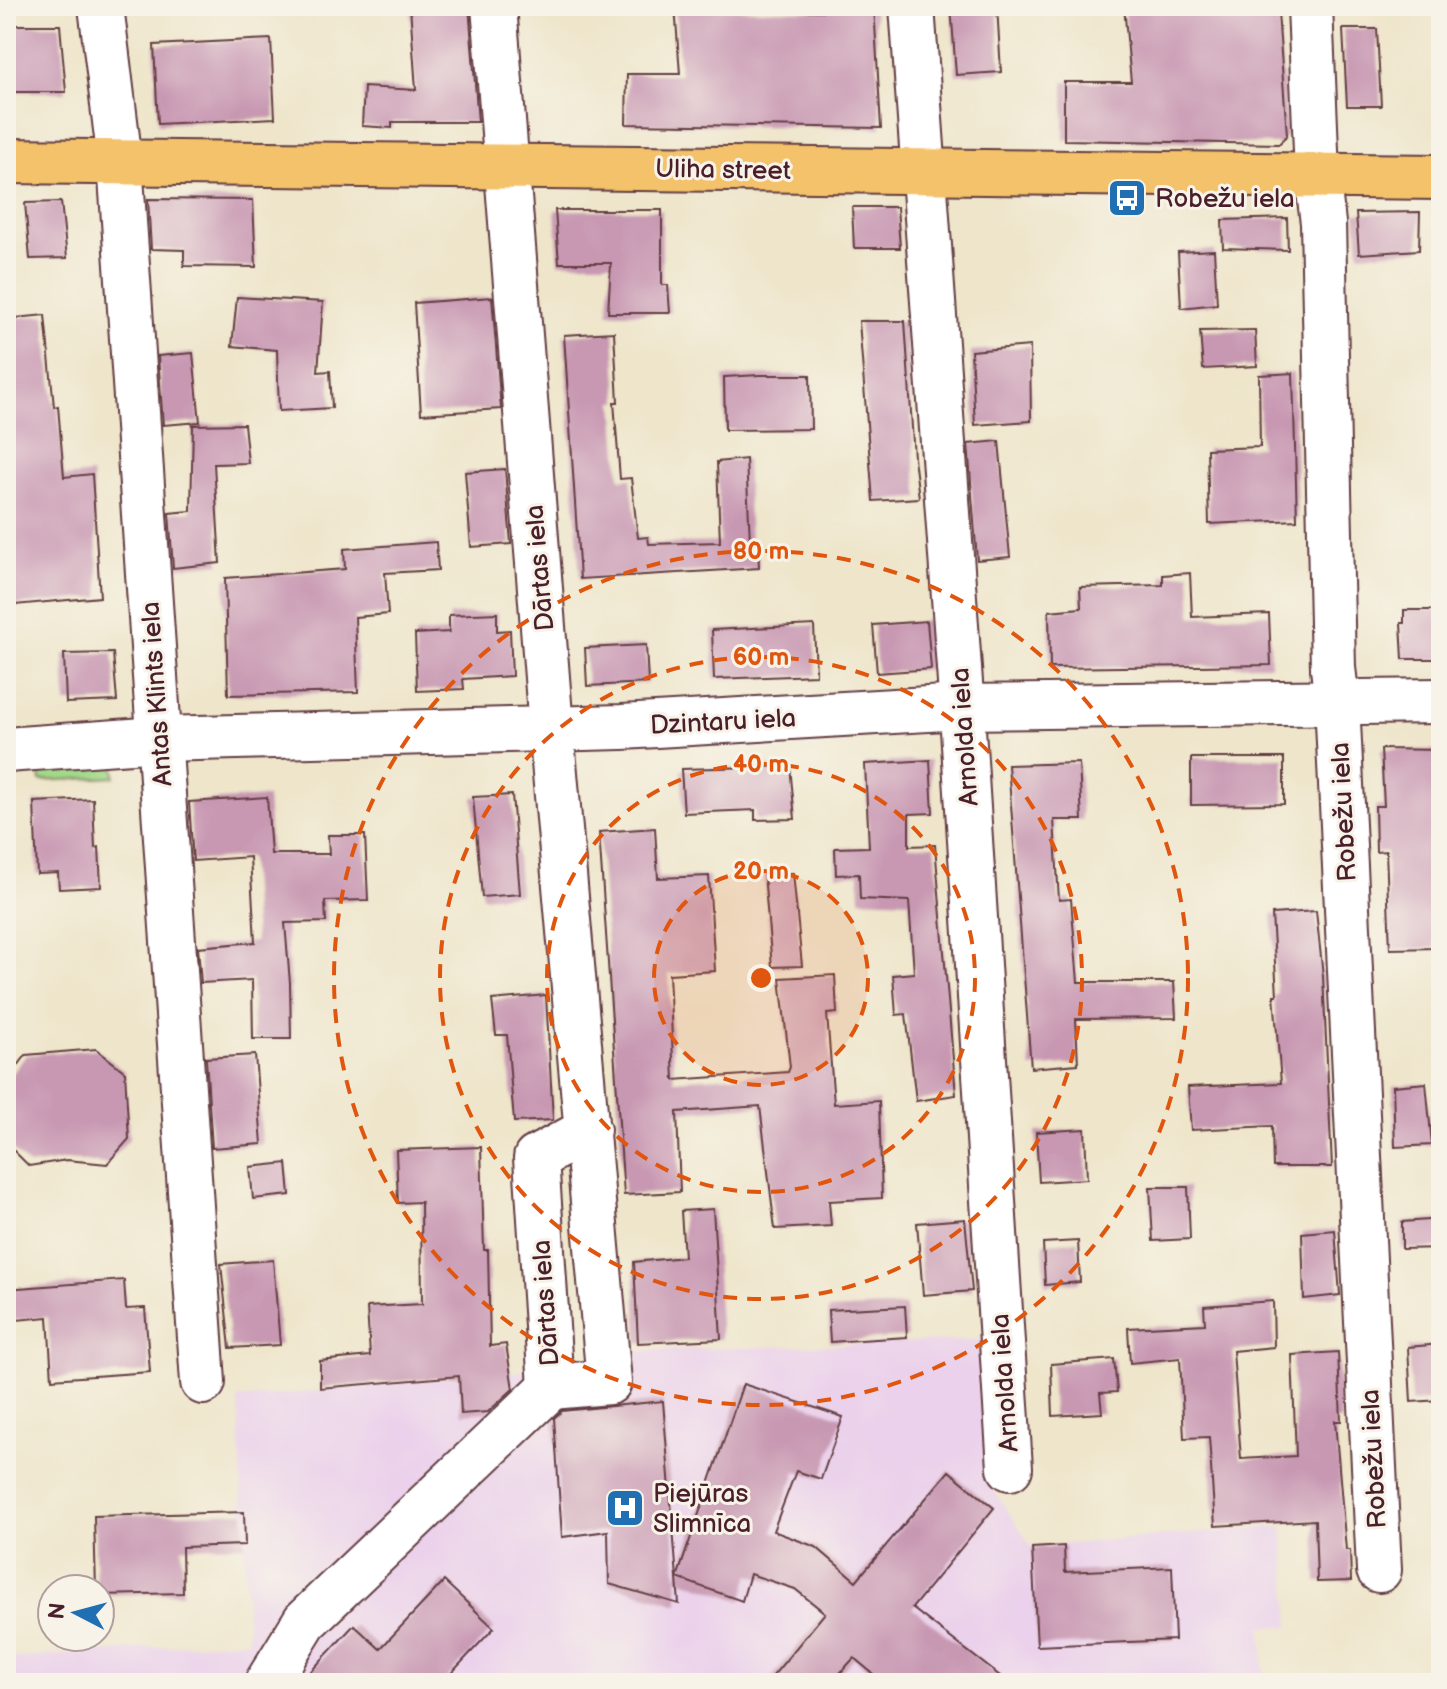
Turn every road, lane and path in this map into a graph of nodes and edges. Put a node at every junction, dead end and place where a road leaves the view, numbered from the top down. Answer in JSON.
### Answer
{"nodes":[{"id":1,"x":101,"y":6,"type":"edge"},
{"id":2,"x":494,"y":6,"type":"edge"},
{"id":3,"x":912,"y":6,"type":"edge"},
{"id":4,"x":1310,"y":6,"type":"edge"},
{"id":5,"x":6,"y":161,"type":"edge"},
{"id":6,"x":120,"y":162,"type":"junction"},
{"id":7,"x":506,"y":167,"type":"junction"},
{"id":8,"x":924,"y":172,"type":"junction"},
{"id":9,"x":1317,"y":175,"type":"junction"},
{"id":10,"x":1441,"y":177,"type":"edge"},
{"id":11,"x":1337,"y":701,"type":"junction"},
{"id":12,"x":1441,"y":701,"type":"edge"},
{"id":13,"x":962,"y":707,"type":"junction"},
{"id":14,"x":551,"y":728,"type":"junction"},
{"id":15,"x":159,"y":739,"type":"junction"},
{"id":16,"x":6,"y":750,"type":"edge"},
{"id":17,"x":588,"y":1130,"type":"junction"},
{"id":18,"x":203,"y":1382,"type":"dead end"},
{"id":19,"x":551,"y":1387,"type":"junction"},
{"id":20,"x":1010,"y":1468,"type":"dead end"},
{"id":21,"x":1379,"y":1570,"type":"dead end"},
{"id":22,"x":267,"y":1683,"type":"edge"}],
"edges":[{"from":1,"to":6,"type":"street","name":"Antas Klints iela"},
{"from":2,"to":7,"type":"street","name":"Dārtas iela"},
{"from":3,"to":8,"type":"street","name":"Arnolda iela"},
{"from":4,"to":9,"type":"street","name":"Robežu iela"},
{"from":5,"to":6,"type":"main road","name":"Uliha street"},
{"from":6,"to":7,"type":"main road","name":"Uliha street"},
{"from":6,"to":15,"type":"street","name":"Antas Klints iela"},
{"from":7,"to":8,"type":"main road","name":"Uliha street"},
{"from":7,"to":14,"type":"street","name":"Dārtas iela"},
{"from":8,"to":9,"type":"main road","name":"Uliha street"},
{"from":8,"to":13,"type":"street","name":"Arnolda iela"},
{"from":9,"to":10,"type":"main road","name":"Uliha street"},
{"from":9,"to":11,"type":"street","name":"Robežu iela"},
{"from":11,"to":12,"type":"street","name":"Dzintaru iela"},
{"from":11,"to":13,"type":"street","name":"Dzintaru iela"},
{"from":11,"to":21,"type":"street","name":"Robežu iela"},
{"from":13,"to":14,"type":"street","name":"Dzintaru iela"},
{"from":13,"to":20,"type":"street","name":"Arnolda iela"},
{"from":14,"to":15,"type":"street","name":"Dzintaru iela"},
{"from":14,"to":17,"type":"street","name":"Dārtas iela"},
{"from":15,"to":16,"type":"street","name":"Dzintaru iela"},
{"from":15,"to":18,"type":"street","name":"Antas Klints iela"},
{"from":17,"to":19,"type":"street","name":"Dārtas iela"},
{"from":17,"to":19,"type":"street","name":"Dārtas iela"},
{"from":19,"to":22,"type":"street"}]}
